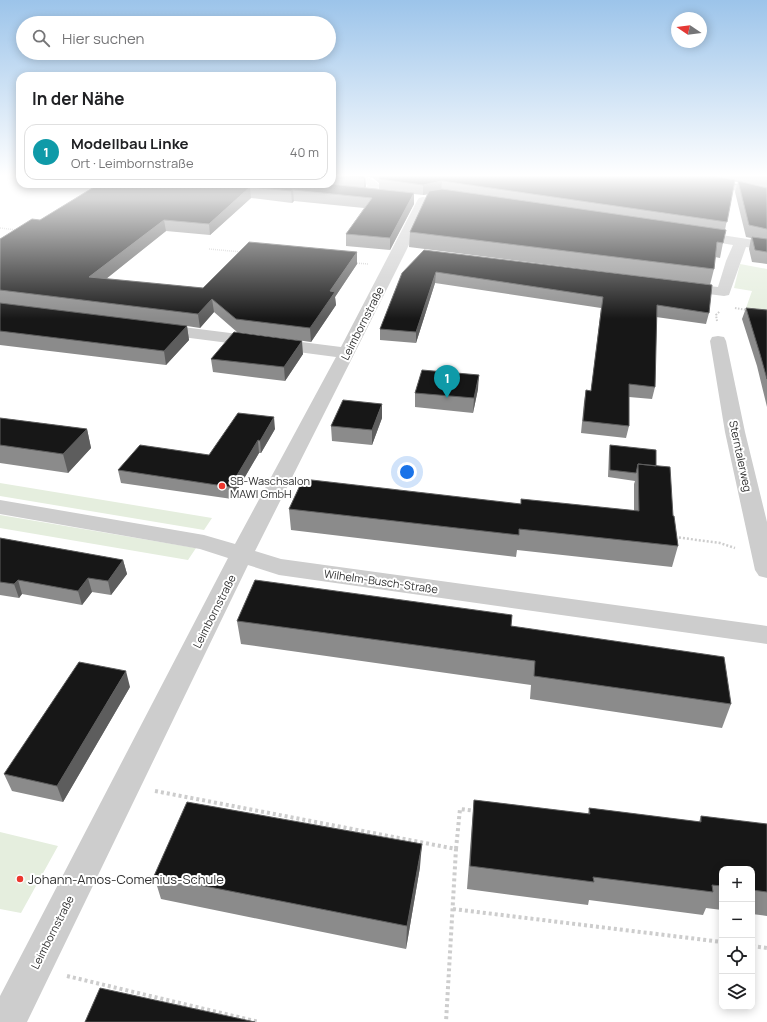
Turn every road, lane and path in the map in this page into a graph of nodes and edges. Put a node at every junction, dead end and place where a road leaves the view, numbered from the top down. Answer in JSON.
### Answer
{"nodes":[{"id":1,"x":412,"y":224,"type":"edge"},
{"id":2,"x":0,"y":228,"type":"edge"},
{"id":3,"x":20,"y":230,"type":"edge"},
{"id":4,"x":686,"y":234,"type":"edge"},
{"id":5,"x":741,"y":242,"type":"junction"},
{"id":6,"x":767,"y":246,"type":"edge"},
{"id":7,"x":209,"y":249,"type":"dead end"},
{"id":8,"x":399,"y":251,"type":"junction"},
{"id":9,"x":248,"y":253,"type":"edge"},
{"id":10,"x":415,"y":253,"type":"dead end"},
{"id":11,"x":354,"y":263,"type":"edge"},
{"id":12,"x":391,"y":267,"type":"junction"},
{"id":13,"x":669,"y":285,"type":"edge"},
{"id":14,"x":724,"y":299,"type":"junction"},
{"id":15,"x":748,"y":310,"type":"edge"},
{"id":16,"x":142,"y":327,"type":"edge"},
{"id":17,"x":718,"y":341,"type":"joint"},
{"id":18,"x":346,"y":353,"type":"junction"},
{"id":19,"x":0,"y":507,"type":"edge"},
{"id":20,"x":674,"y":537,"type":"edge"},
{"id":21,"x":242,"y":554,"type":"junction"},
{"id":22,"x":765,"y":560,"type":"edge"},
{"id":23,"x":767,"y":634,"type":"edge"},
{"id":24,"x":125,"y":785,"type":"junction"},
{"id":25,"x":483,"y":812,"type":"edge"},
{"id":26,"x":456,"y":849,"type":"junction"},
{"id":27,"x":453,"y":908,"type":"junction"},
{"id":28,"x":719,"y":942,"type":"edge"},
{"id":29,"x":755,"y":946,"type":"edge"},
{"id":30,"x":767,"y":948,"type":"edge"},
{"id":31,"x":34,"y":968,"type":"junction"},
{"id":32,"x":7,"y":1022,"type":"edge"},
{"id":33,"x":259,"y":1022,"type":"edge"},
{"id":34,"x":446,"y":1022,"type":"edge"}],
"edges":[{"from":1,"to":8,"type":"street","name":"Leimbornstraße"},
{"from":2,"to":3,"type":"path"},
{"from":4,"to":5,"type":"street"},
{"from":5,"to":6,"type":"street"},
{"from":5,"to":14,"type":"street"},
{"from":7,"to":9,"type":"path"},
{"from":8,"to":10,"type":"street"},
{"from":8,"to":12,"type":"street","name":"Leimbornstraße"},
{"from":11,"to":12,"type":"path"},
{"from":12,"to":18,"type":"street","name":"Leimbornstraße"},
{"from":13,"to":14,"type":"street"},
{"from":14,"to":15,"type":"path"},
{"from":14,"to":17,"type":"path"},
{"from":16,"to":18,"type":"street"},
{"from":17,"to":22,"type":"street","name":"Sterntalerweg"},
{"from":18,"to":21,"type":"street","name":"Leimbornstraße"},
{"from":19,"to":21,"type":"street","name":"Wilhelm-Busch-Straße"},
{"from":20,"to":22,"type":"path"},
{"from":21,"to":23,"type":"street","name":"Wilhelm-Busch-Straße"},
{"from":21,"to":24,"type":"street","name":"Leimbornstraße"},
{"from":24,"to":26,"type":"path"},
{"from":24,"to":31,"type":"street","name":"Leimbornstraße"},
{"from":25,"to":26,"type":"path"},
{"from":26,"to":27,"type":"path"},
{"from":27,"to":28,"type":"path"},
{"from":27,"to":34,"type":"path"},
{"from":29,"to":30,"type":"path"},
{"from":31,"to":32,"type":"street","name":"Leimbornstraße"},
{"from":31,"to":33,"type":"path"}]}
